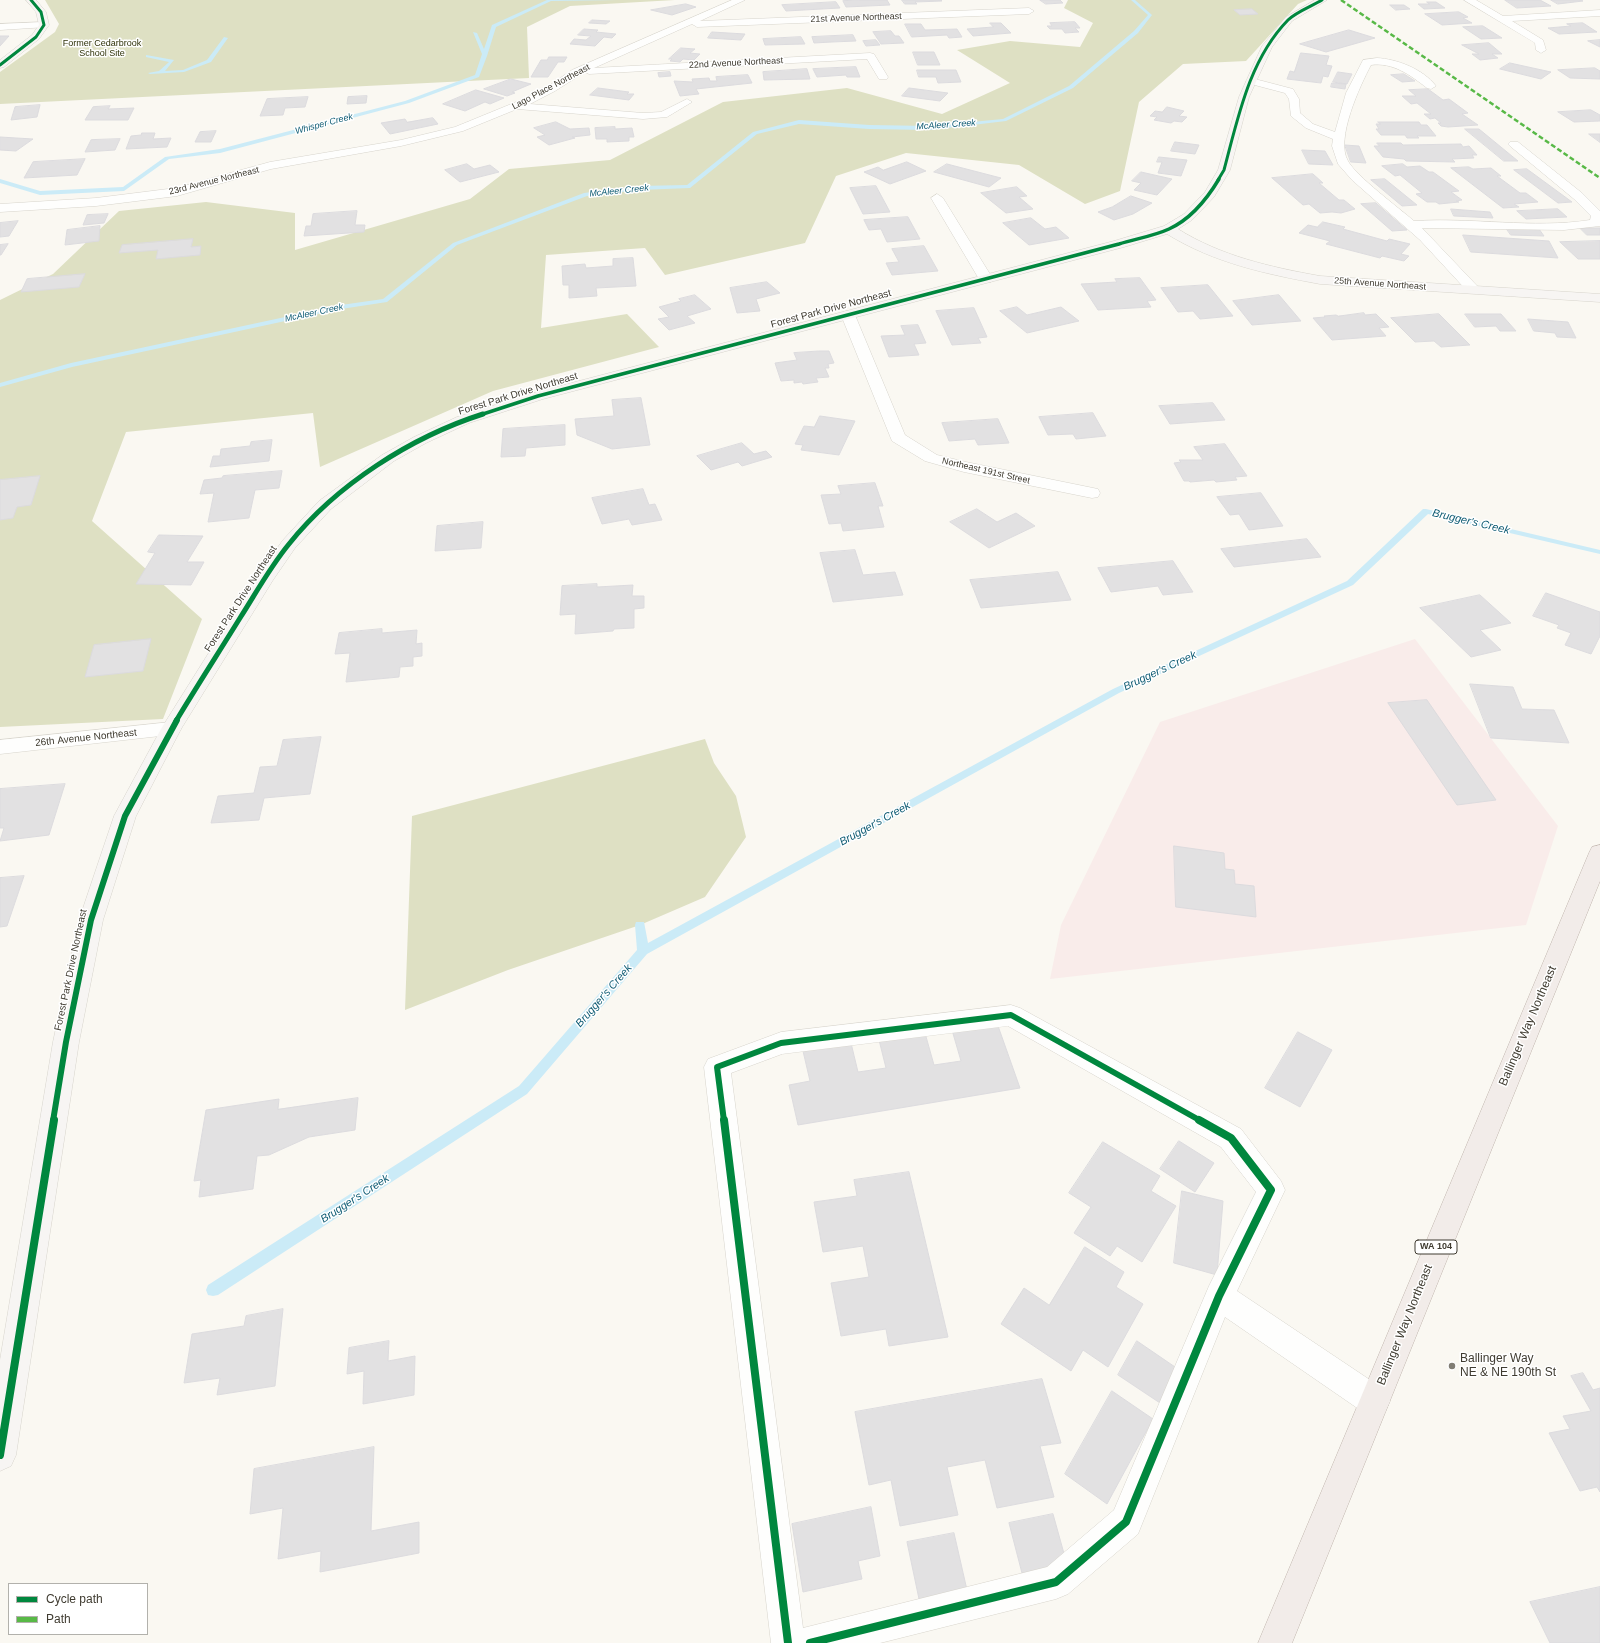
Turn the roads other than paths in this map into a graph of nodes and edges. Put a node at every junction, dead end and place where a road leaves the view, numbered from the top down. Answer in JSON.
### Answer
{"nodes":[{"id":1,"x":31,"y":0,"type":"edge"},
{"id":2,"x":740,"y":0,"type":"edge"},
{"id":3,"x":1322,"y":0,"type":"edge"},
{"id":4,"x":1469,"y":0,"type":"edge"},
{"id":5,"x":1028,"y":11,"type":"dead end"},
{"id":6,"x":1600,"y":13,"type":"edge"},
{"id":7,"x":1501,"y":19,"type":"junction"},
{"id":8,"x":683,"y":24,"type":"junction"},
{"id":9,"x":44,"y":25,"type":"junction"},
{"id":10,"x":0,"y":27,"type":"edge"},
{"id":11,"x":1541,"y":50,"type":"dead end"},
{"id":12,"x":5,"y":58,"type":"edge"},
{"id":13,"x":0,"y":65,"type":"edge"},
{"id":14,"x":576,"y":72,"type":"junction"},
{"id":15,"x":883,"y":77,"type":"dead end"},
{"id":16,"x":1250,"y":81,"type":"junction"},
{"id":17,"x":1431,"y":86,"type":"dead end"},
{"id":18,"x":687,"y":102,"type":"dead end"},
{"id":19,"x":516,"y":106,"type":"junction"},
{"id":20,"x":1339,"y":137,"type":"junction"},
{"id":21,"x":401,"y":142,"type":"joint"},
{"id":22,"x":1514,"y":144,"type":"dead end"},
{"id":23,"x":937,"y":198,"type":"dead end"},
{"id":24,"x":0,"y":208,"type":"edge"},
{"id":25,"x":1411,"y":225,"type":"junction"},
{"id":26,"x":1169,"y":229,"type":"junction"},
{"id":27,"x":986,"y":279,"type":"junction"},
{"id":28,"x":1474,"y":290,"type":"junction"},
{"id":29,"x":1600,"y":298,"type":"edge"},
{"id":30,"x":848,"y":315,"type":"junction"},
{"id":31,"x":1092,"y":493,"type":"dead end"},
{"id":32,"x":171,"y":729,"type":"junction"},
{"id":33,"x":0,"y":747,"type":"edge"},
{"id":34,"x":1600,"y":853,"type":"edge"},
{"id":35,"x":1219,"y":1296,"type":"junction"},
{"id":36,"x":1374,"y":1401,"type":"junction"},
{"id":37,"x":0,"y":1455,"type":"edge"},
{"id":38,"x":788,"y":1643,"type":"edge"},
{"id":39,"x":810,"y":1643,"type":"edge"},
{"id":40,"x":1275,"y":1643,"type":"edge"}],
"edges":[{"from":1,"to":9,"type":"street"},
{"from":2,"to":8,"type":"street","name":"Lago Place Northeast"},
{"from":3,"to":16,"type":"street","name":"Forest Park Drive Northeast"},
{"from":4,"to":7,"type":"street"},
{"from":5,"to":8,"type":"street","name":"21st Avenue Northeast"},
{"from":6,"to":7,"type":"street"},
{"from":7,"to":11,"type":"street"},
{"from":8,"to":14,"type":"street","name":"Lago Place Northeast"},
{"from":9,"to":10,"type":"street"},
{"from":9,"to":12,"type":"street"},
{"from":12,"to":13,"type":"street"},
{"from":14,"to":15,"type":"street","name":"22nd Avenue Northeast"},
{"from":14,"to":19,"type":"street","name":"Lago Place Northeast"},
{"from":16,"to":20,"type":"street"},
{"from":16,"to":26,"type":"street","name":"Forest Park Drive Northeast"},
{"from":17,"to":20,"type":"street"},
{"from":18,"to":19,"type":"street"},
{"from":19,"to":21,"type":"street","name":"Lago Place Northeast"},
{"from":20,"to":25,"type":"street"},
{"from":21,"to":24,"type":"street","name":"23rd Avenue Northeast"},
{"from":22,"to":25,"type":"street"},
{"from":23,"to":27,"type":"street"},
{"from":25,"to":28,"type":"street"},
{"from":26,"to":27,"type":"street","name":"Forest Park Drive Northeast"},
{"from":26,"to":28,"type":"street","name":"25th Avenue Northeast"},
{"from":27,"to":30,"type":"street","name":"Forest Park Drive Northeast"},
{"from":28,"to":29,"type":"street","name":"25th Avenue Northeast"},
{"from":30,"to":31,"type":"street","name":"Northeast 191st Street"},
{"from":30,"to":32,"type":"street","name":"Forest Park Drive Northeast"},
{"from":32,"to":33,"type":"street","name":"26th Avenue Northeast"},
{"from":32,"to":37,"type":"street","name":"Forest Park Drive Northeast"},
{"from":34,"to":36,"type":"main road","name":"Ballinger Way Northeast","number":"WA 104"},
{"from":35,"to":36,"type":"street"},
{"from":35,"to":38,"type":"street"},
{"from":35,"to":39,"type":"street"},
{"from":36,"to":40,"type":"main road","name":"Ballinger Way Northeast","number":"WA 104"}]}
